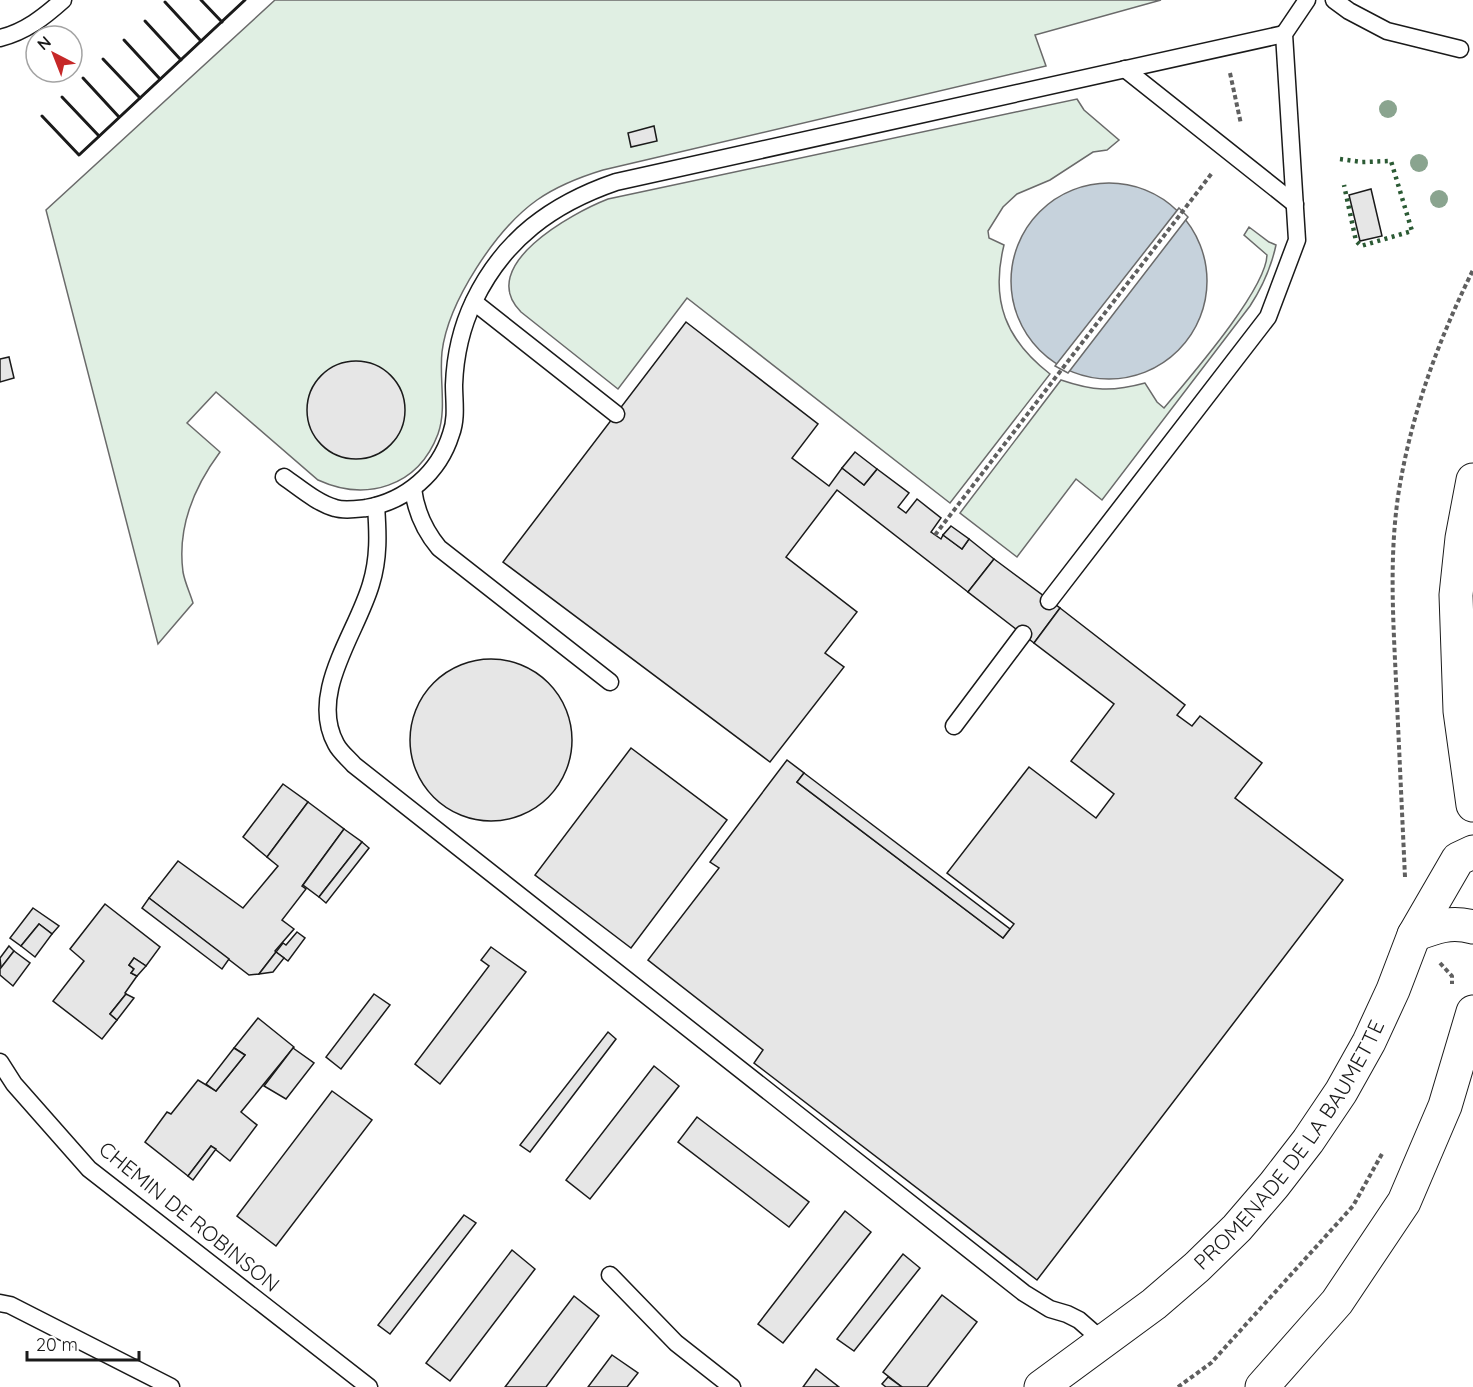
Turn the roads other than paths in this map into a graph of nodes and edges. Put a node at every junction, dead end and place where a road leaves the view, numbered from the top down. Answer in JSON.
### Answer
{"nodes":[{"id":1,"x":63,"y":0,"type":"edge"},
{"id":2,"x":1307,"y":0,"type":"edge"},
{"id":3,"x":1334,"y":0,"type":"edge"},
{"id":4,"x":1284,"y":34,"type":"junction"},
{"id":5,"x":0,"y":38,"type":"edge"},
{"id":6,"x":1460,"y":49,"type":"dead end"},
{"id":7,"x":1125,"y":69,"type":"junction"},
{"id":8,"x":1294,"y":204,"type":"junction"},
{"id":9,"x":474,"y":302,"type":"junction"},
{"id":10,"x":616,"y":414,"type":"dead end"},
{"id":11,"x":284,"y":477,"type":"dead end"},
{"id":12,"x":1473,"y":480,"type":"edge"},
{"id":13,"x":413,"y":489,"type":"junction"},
{"id":14,"x":376,"y":506,"type":"junction"},
{"id":15,"x":1050,"y":601,"type":"dead end"},
{"id":16,"x":1023,"y":634,"type":"dead end"},
{"id":17,"x":610,"y":682,"type":"dead end"},
{"id":18,"x":954,"y":726,"type":"dead end"},
{"id":19,"x":1473,"y":805,"type":"edge"},
{"id":20,"x":1473,"y":852,"type":"edge"},
{"id":21,"x":1473,"y":927,"type":"edge"},
{"id":22,"x":1414,"y":935,"type":"junction"},
{"id":23,"x":1473,"y":1012,"type":"edge"},
{"id":24,"x":0,"y":1062,"type":"edge"},
{"id":25,"x":610,"y":1275,"type":"dead end"},
{"id":26,"x":0,"y":1303,"type":"edge"},
{"id":27,"x":1103,"y":1341,"type":"junction"},
{"id":28,"x":171,"y":1387,"type":"edge"},
{"id":29,"x":369,"y":1387,"type":"edge"},
{"id":30,"x":732,"y":1387,"type":"edge"},
{"id":31,"x":1041,"y":1387,"type":"edge"},
{"id":32,"x":1262,"y":1387,"type":"edge"}],
"edges":[{"from":1,"to":5,"type":"lane"},
{"from":2,"to":4,"type":"lane"},
{"from":3,"to":6,"type":"lane"},
{"from":4,"to":7,"type":"lane"},
{"from":4,"to":8,"type":"lane"},
{"from":7,"to":8,"type":"lane"},
{"from":7,"to":9,"type":"lane"},
{"from":8,"to":15,"type":"lane"},
{"from":9,"to":10,"type":"lane"},
{"from":9,"to":13,"type":"lane"},
{"from":11,"to":14,"type":"lane"},
{"from":12,"to":19,"type":"street"},
{"from":13,"to":14,"type":"lane"},
{"from":13,"to":17,"type":"lane"},
{"from":14,"to":27,"type":"lane"},
{"from":16,"to":18,"type":"lane"},
{"from":20,"to":22,"type":"street","name":"PROMENADE DE LA BAUMETTE"},
{"from":21,"to":22,"type":"street"},
{"from":22,"to":27,"type":"street","name":"PROMENADE DE LA BAUMETTE"},
{"from":23,"to":32,"type":"street"},
{"from":24,"to":29,"type":"lane","name":"CHEMIN DE ROBINSON"},
{"from":25,"to":30,"type":"lane"},
{"from":26,"to":28,"type":"lane"},
{"from":27,"to":31,"type":"street","name":"PROMENADE DE LA BAUMETTE"}]}
